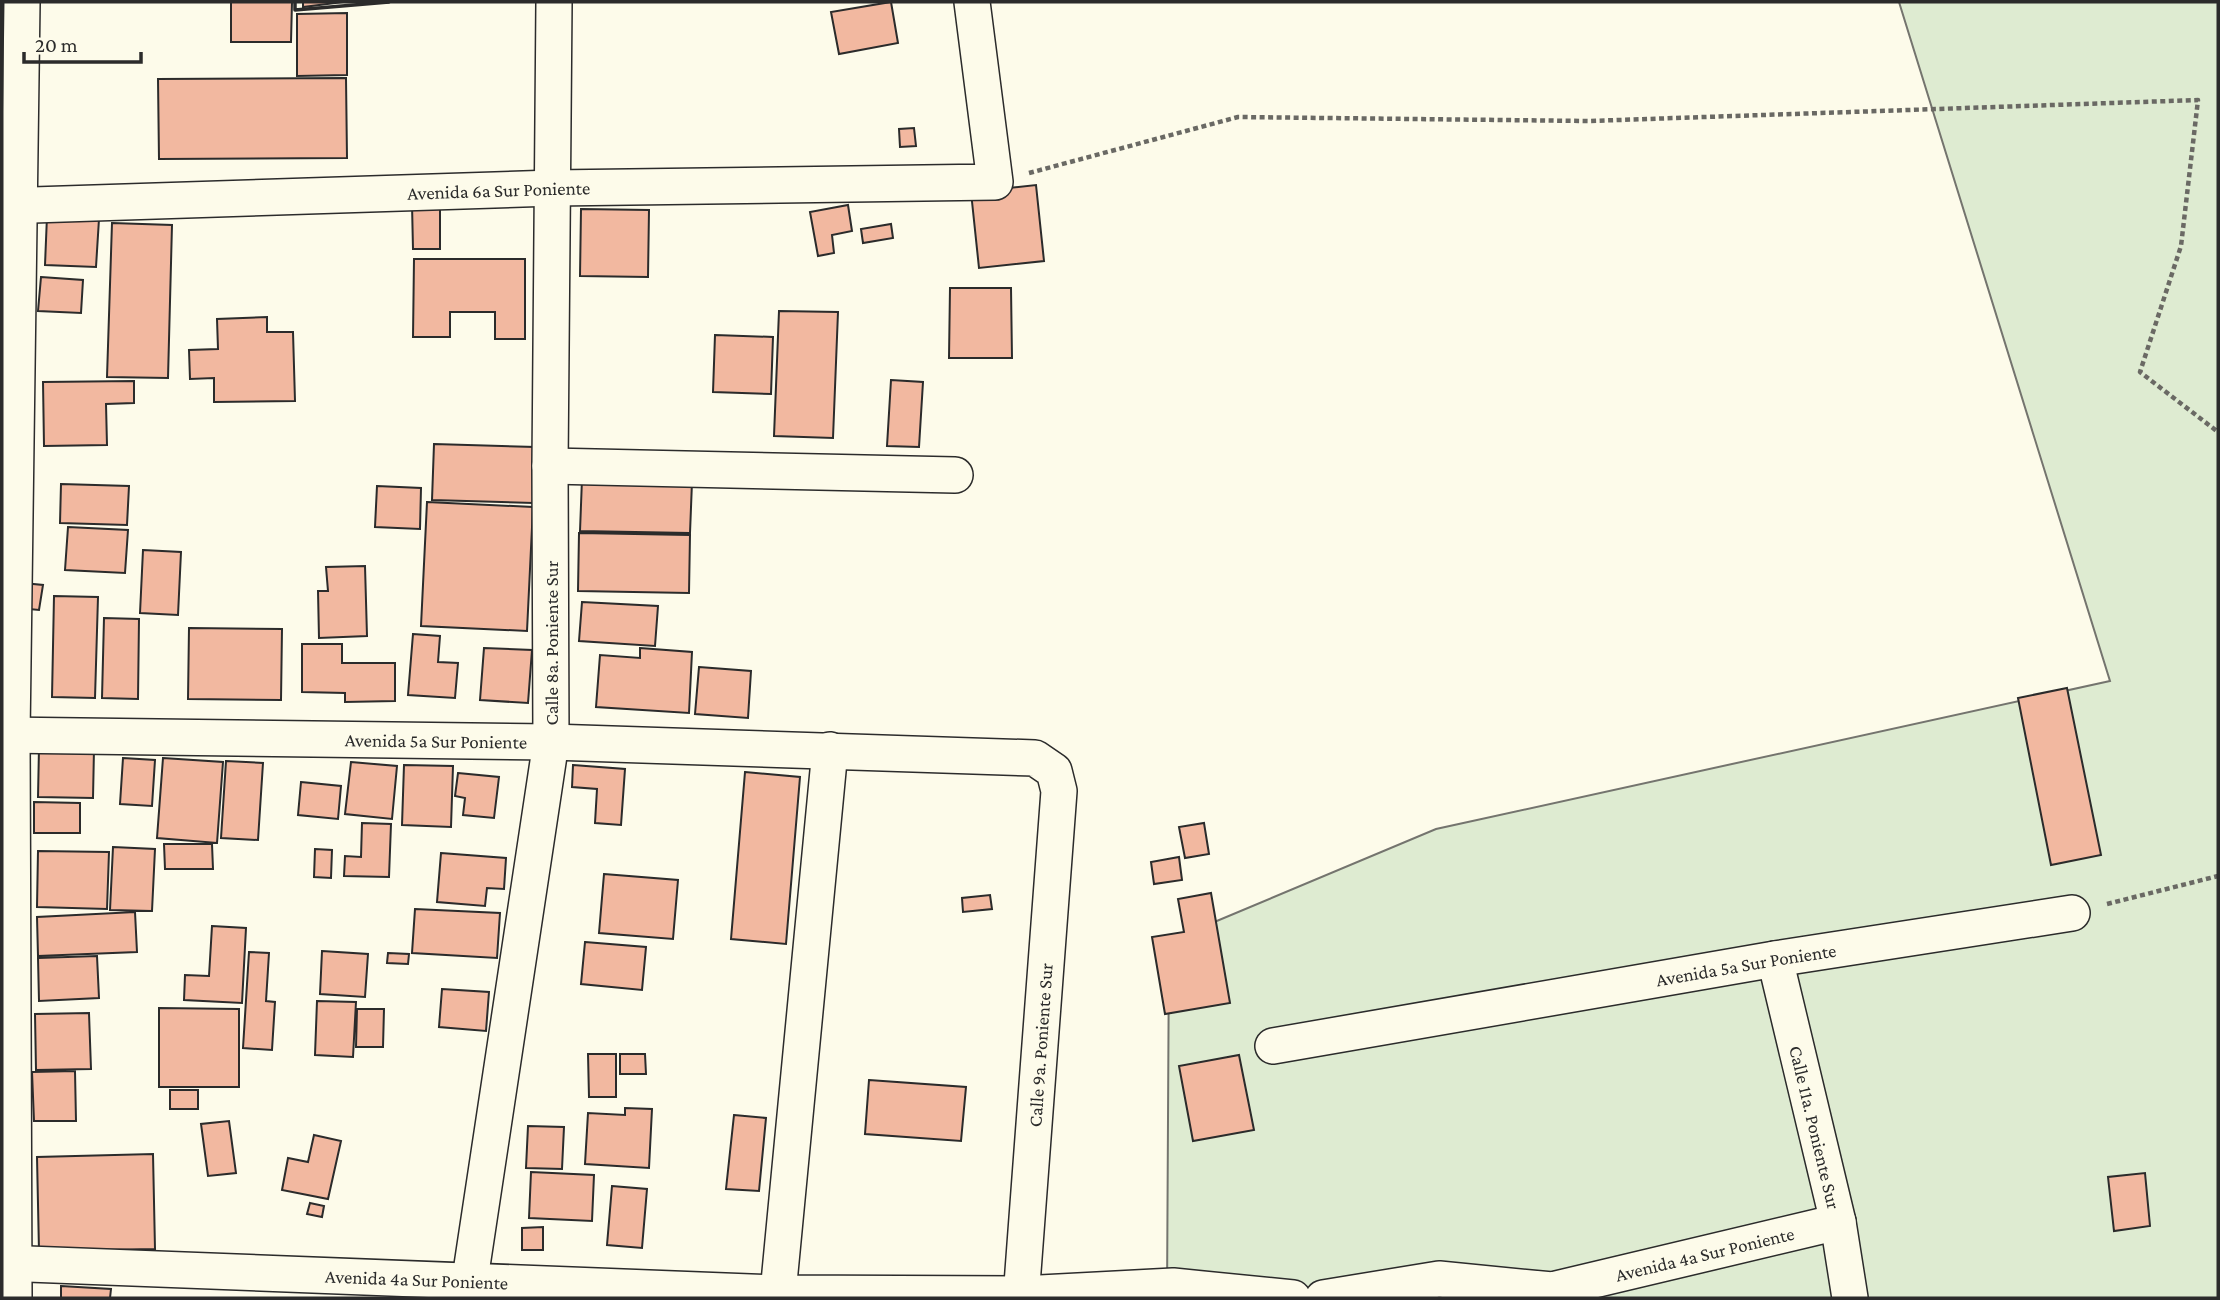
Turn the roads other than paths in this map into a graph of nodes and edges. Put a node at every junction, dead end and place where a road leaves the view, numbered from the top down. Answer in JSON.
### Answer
{"nodes":[{"id":1,"x":22,"y":2,"type":"edge"},
{"id":2,"x":554,"y":2,"type":"edge"},
{"id":3,"x":972,"y":2,"type":"edge"},
{"id":4,"x":553,"y":188,"type":"junction"},
{"id":5,"x":10,"y":206,"type":"edge"},
{"id":6,"x":550,"y":466,"type":"junction"},
{"id":7,"x":956,"y":475,"type":"dead end"},
{"id":8,"x":7,"y":735,"type":"edge"},
{"id":9,"x":551,"y":742,"type":"junction"},
{"id":10,"x":830,"y":750,"type":"junction"},
{"id":11,"x":1059,"y":791,"type":"joint"},
{"id":12,"x":2072,"y":913,"type":"road end"},
{"id":13,"x":1775,"y":958,"type":"junction"},
{"id":14,"x":1273,"y":1046,"type":"dead end"},
{"id":15,"x":1838,"y":1222,"type":"junction"},
{"id":16,"x":8,"y":1263,"type":"edge"},
{"id":17,"x":470,"y":1279,"type":"junction"},
{"id":18,"x":778,"y":1293,"type":"junction"},
{"id":19,"x":1021,"y":1296,"type":"edge"},
{"id":20,"x":14,"y":1298,"type":"edge"},
{"id":21,"x":1293,"y":1298,"type":"edge"},
{"id":22,"x":1323,"y":1298,"type":"edge"},
{"id":23,"x":1850,"y":1298,"type":"edge"}],
"edges":[{"from":1,"to":5,"type":"street"},
{"from":2,"to":4,"type":"street","name":"Calle 8a. Poniente Sur"},
{"from":3,"to":4,"type":"street","name":"Avenida 6a Sur Poniente"},
{"from":4,"to":5,"type":"street","name":"Avenida 6a Sur Poniente"},
{"from":4,"to":6,"type":"street","name":"Calle 8a. Poniente Sur"},
{"from":5,"to":8,"type":"street"},
{"from":6,"to":7,"type":"street"},
{"from":6,"to":9,"type":"street","name":"Calle 8a. Poniente Sur"},
{"from":8,"to":9,"type":"street","name":"Avenida 5a Sur Poniente"},
{"from":8,"to":16,"type":"street"},
{"from":9,"to":10,"type":"street","name":"Avenida 5a Sur Poniente"},
{"from":9,"to":17,"type":"street","name":"Calle 8a. Poniente Sur"},
{"from":10,"to":11,"type":"street","name":"Avenida 5a Sur Poniente"},
{"from":10,"to":18,"type":"street"},
{"from":11,"to":19,"type":"street","name":"Calle 9a. Poniente Sur"},
{"from":12,"to":13,"type":"street","name":"Avenida 5a Sur Poniente"},
{"from":13,"to":14,"type":"street","name":"Avenida 5a Sur Poniente"},
{"from":13,"to":15,"type":"street","name":"Calle 11a. Poniente Sur"},
{"from":15,"to":22,"type":"street","name":"Avenida 4a Sur Poniente"},
{"from":15,"to":23,"type":"street","name":"Calle 11a. Poniente Sur"},
{"from":16,"to":17,"type":"street","name":"Avenida 4a Sur Poniente"},
{"from":16,"to":20,"type":"street"},
{"from":17,"to":18,"type":"street","name":"Avenida 4a Sur Poniente"},
{"from":18,"to":19,"type":"street","name":"Avenida 4a Sur Poniente"},
{"from":19,"to":21,"type":"street","name":"Avenida 4a Sur Poniente"}]}
